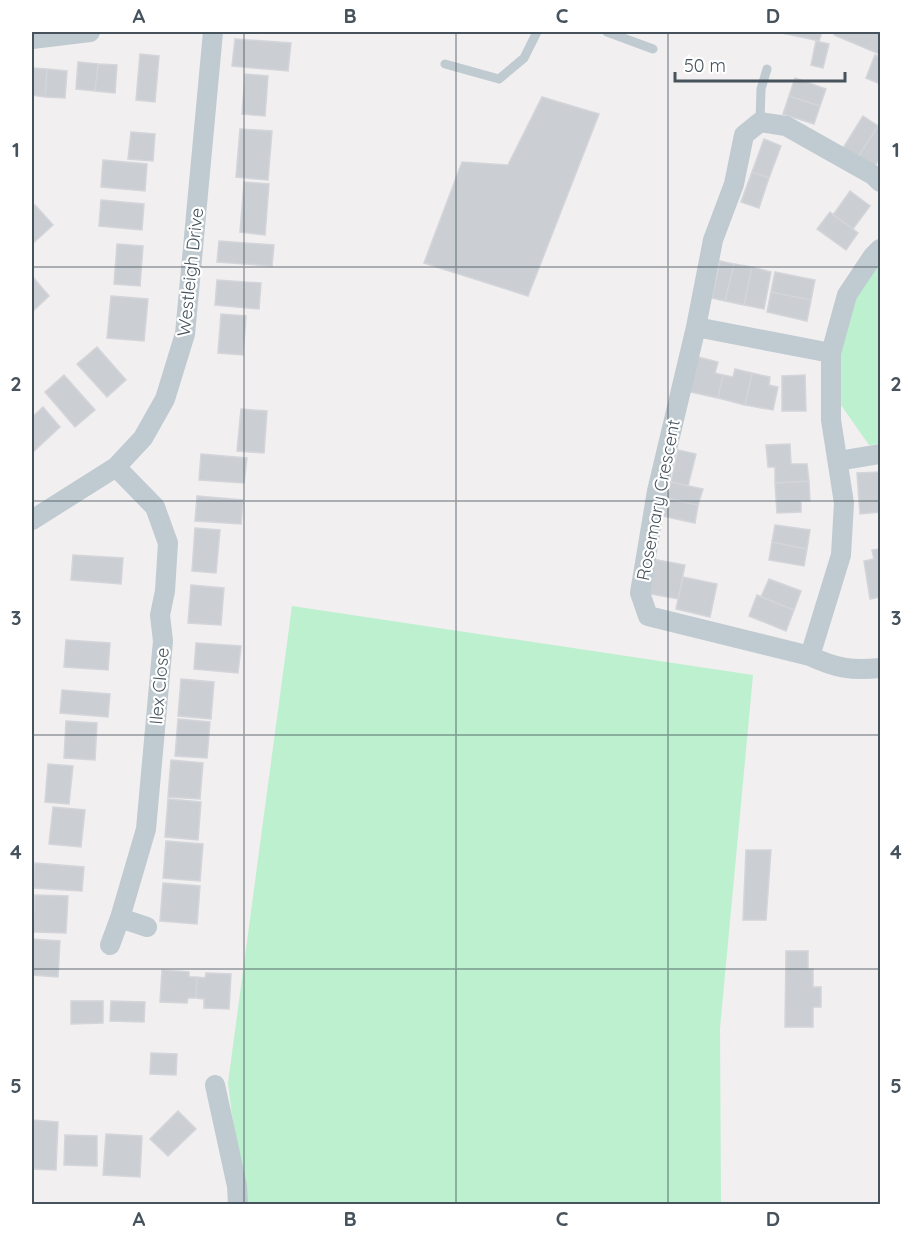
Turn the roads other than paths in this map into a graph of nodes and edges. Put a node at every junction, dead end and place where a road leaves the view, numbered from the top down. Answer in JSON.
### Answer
{"nodes":[{"id":1,"x":90,"y":32,"type":"edge"},
{"id":2,"x":213,"y":32,"type":"edge"},
{"id":3,"x":537,"y":32,"type":"edge"},
{"id":4,"x":607,"y":32,"type":"edge"},
{"id":5,"x":32,"y":39,"type":"edge"},
{"id":6,"x":653,"y":49,"type":"dead end"},
{"id":7,"x":445,"y":64,"type":"dead end"},
{"id":8,"x":767,"y":69,"type":"dead end"},
{"id":9,"x":760,"y":122,"type":"junction"},
{"id":10,"x":880,"y":182,"type":"edge"},
{"id":11,"x":880,"y":249,"type":"edge"},
{"id":12,"x":696,"y":327,"type":"junction"},
{"id":13,"x":831,"y":353,"type":"junction"},
{"id":14,"x":880,"y":454,"type":"edge"},
{"id":15,"x":838,"y":461,"type":"junction"},
{"id":16,"x":116,"y":467,"type":"junction"},
{"id":17,"x":32,"y":520,"type":"edge"},
{"id":18,"x":810,"y":656,"type":"junction"},
{"id":19,"x":880,"y":668,"type":"edge"},
{"id":20,"x":120,"y":918,"type":"junction"},
{"id":21,"x":147,"y":927,"type":"dead end"},
{"id":22,"x":110,"y":945,"type":"dead end"},
{"id":23,"x":215,"y":1085,"type":"dead end"},
{"id":24,"x":238,"y":1204,"type":"edge"}],
"edges":[{"from":1,"to":5,"type":"street"},
{"from":2,"to":16,"type":"street","name":"Westleigh Drive"},
{"from":3,"to":7,"type":"lane"},
{"from":4,"to":6,"type":"lane"},
{"from":8,"to":9,"type":"lane"},
{"from":9,"to":10,"type":"street"},
{"from":9,"to":12,"type":"street","name":"Rosemary Crescent"},
{"from":11,"to":13,"type":"street"},
{"from":12,"to":13,"type":"street"},
{"from":12,"to":18,"type":"street","name":"Rosemary Crescent"},
{"from":13,"to":15,"type":"street"},
{"from":14,"to":15,"type":"street"},
{"from":15,"to":18,"type":"street"},
{"from":16,"to":17,"type":"street","name":"Westleigh Drive"},
{"from":16,"to":20,"type":"street","name":"Ilex Close"},
{"from":18,"to":19,"type":"street"},
{"from":20,"to":21,"type":"street"},
{"from":20,"to":22,"type":"street","name":"Ilex Close"},
{"from":23,"to":24,"type":"street"}]}
